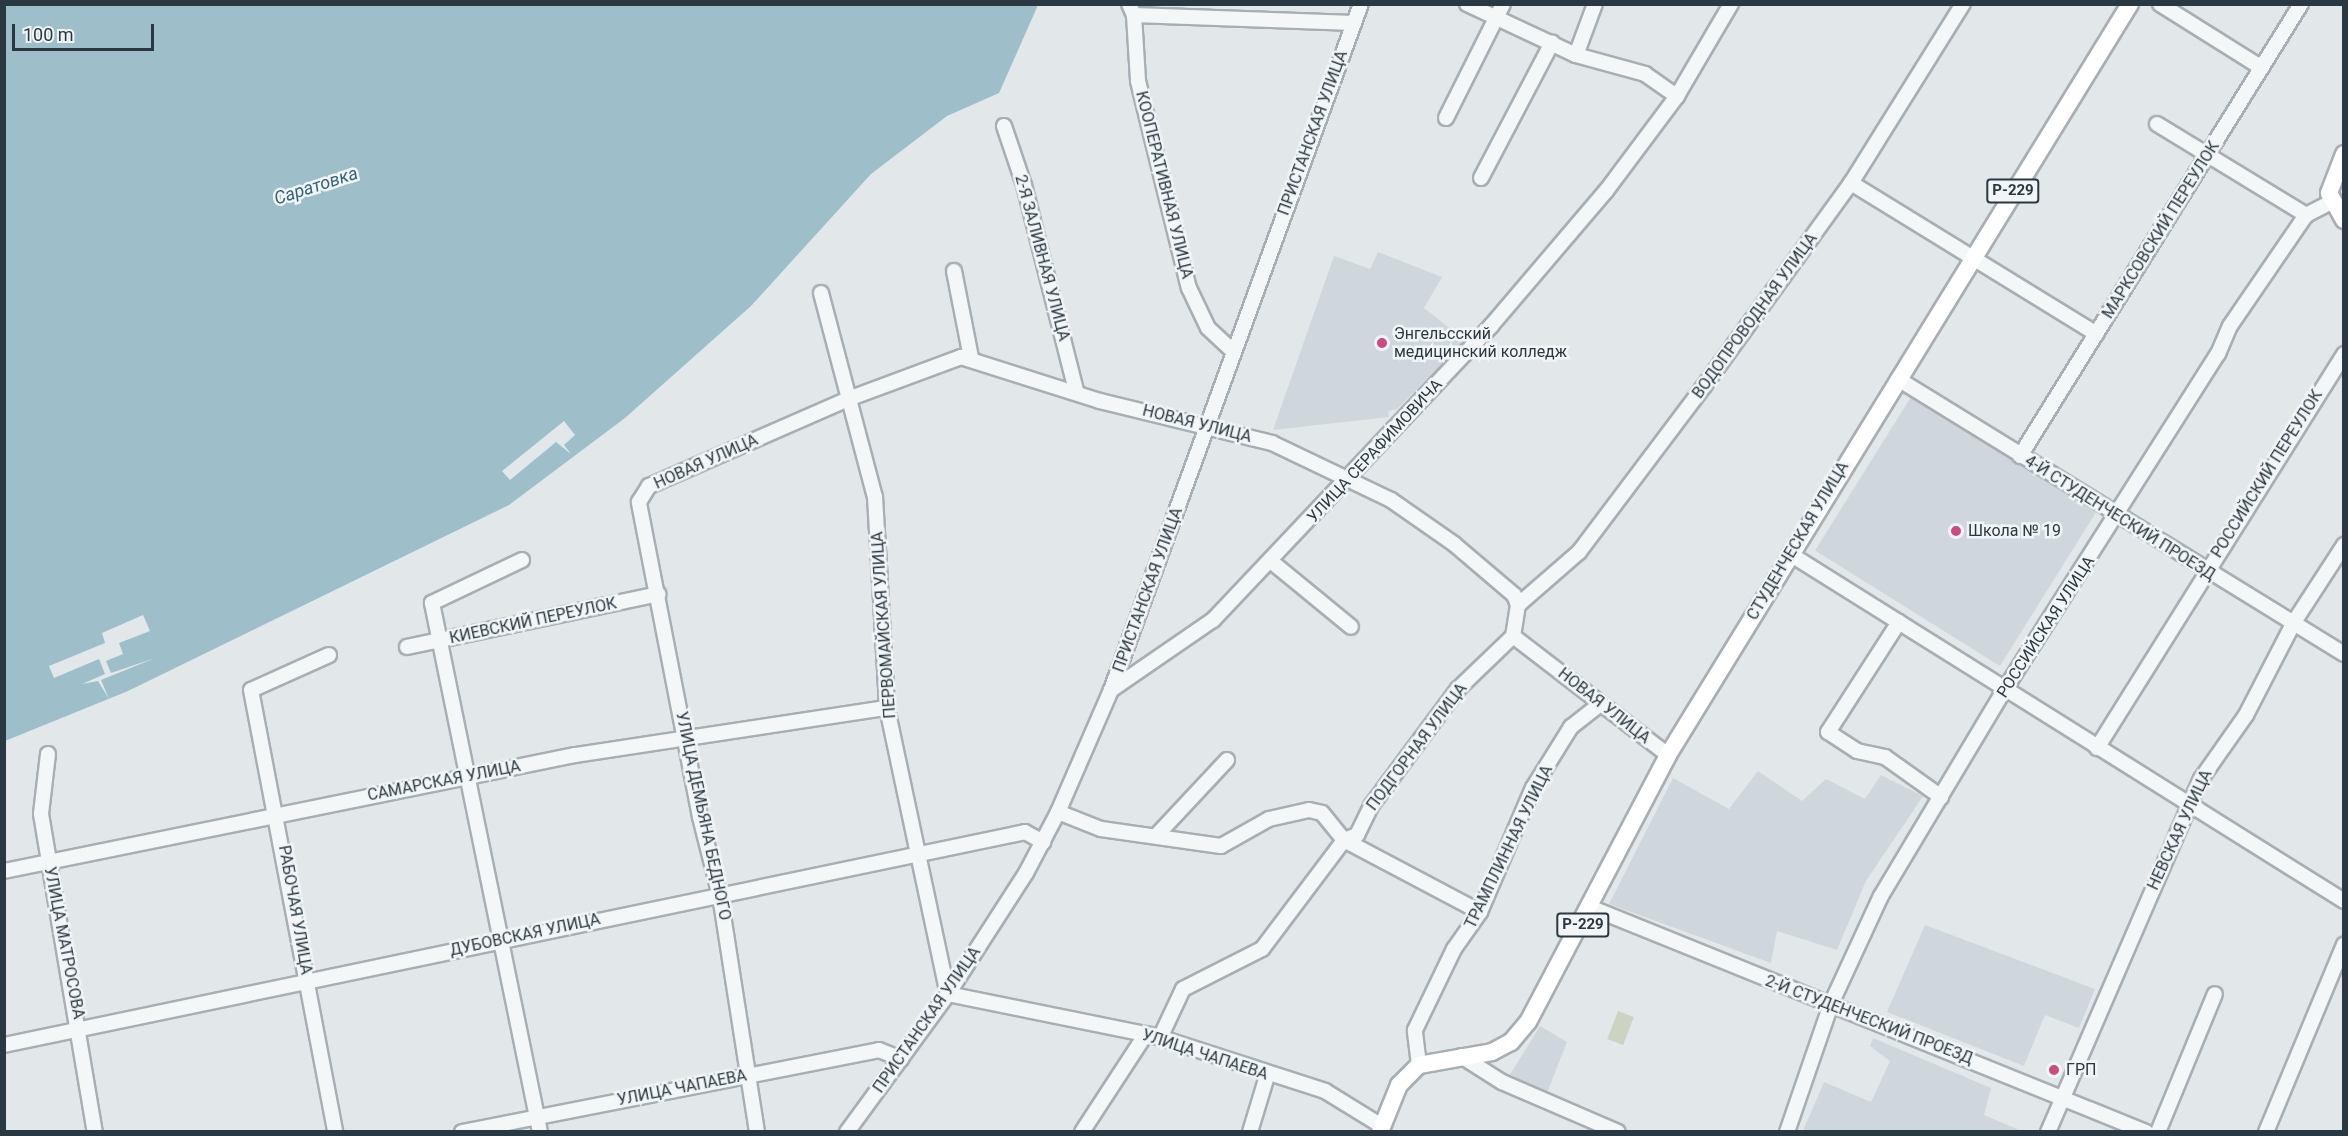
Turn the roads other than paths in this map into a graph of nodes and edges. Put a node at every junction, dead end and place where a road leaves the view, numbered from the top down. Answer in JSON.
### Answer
{"nodes":[{"id":1,"x":1360,"y":4,"type":"edge"},
{"id":2,"x":1467,"y":4,"type":"edge"},
{"id":3,"x":1503,"y":4,"type":"edge"},
{"id":4,"x":1595,"y":4,"type":"edge"},
{"id":5,"x":1731,"y":4,"type":"edge"},
{"id":6,"x":1963,"y":4,"type":"edge"},
{"id":7,"x":2130,"y":4,"type":"edge"},
{"id":8,"x":2160,"y":4,"type":"edge"},
{"id":9,"x":2301,"y":4,"type":"edge"},
{"id":10,"x":1131,"y":10,"type":"edge"},
{"id":11,"x":1498,"y":18,"type":"junction"},
{"id":12,"x":1354,"y":23,"type":"junction"},
{"id":13,"x":1552,"y":43,"type":"junction"},
{"id":14,"x":1576,"y":55,"type":"junction"},
{"id":15,"x":2262,"y":68,"type":"junction"},
{"id":16,"x":1677,"y":96,"type":"junction"},
{"id":17,"x":1446,"y":118,"type":"dead end"},
{"id":18,"x":2157,"y":124,"type":"dead end"},
{"id":19,"x":1004,"y":126,"type":"dead end"},
{"id":20,"x":2343,"y":154,"type":"edge"},
{"id":21,"x":2208,"y":155,"type":"junction"},
{"id":22,"x":1481,"y":178,"type":"dead end"},
{"id":23,"x":1851,"y":183,"type":"junction"},
{"id":24,"x":2332,"y":202,"type":"junction"},
{"id":25,"x":2306,"y":215,"type":"junction"},
{"id":26,"x":2343,"y":220,"type":"edge"},
{"id":27,"x":1972,"y":257,"type":"junction"},
{"id":28,"x":954,"y":272,"type":"dead end"},
{"id":29,"x":821,"y":293,"type":"dead end"},
{"id":30,"x":2096,"y":334,"type":"junction"},
{"id":31,"x":1233,"y":351,"type":"junction"},
{"id":32,"x":2343,"y":354,"type":"edge"},
{"id":33,"x":971,"y":358,"type":"junction"},
{"id":34,"x":1898,"y":379,"type":"junction"},
{"id":35,"x":1076,"y":391,"type":"junction"},
{"id":36,"x":848,"y":399,"type":"junction"},
{"id":37,"x":1210,"y":425,"type":"junction"},
{"id":38,"x":2020,"y":456,"type":"junction"},
{"id":39,"x":1350,"y":478,"type":"junction"},
{"id":40,"x":639,"y":502,"type":"joint"},
{"id":41,"x":2117,"y":517,"type":"junction"},
{"id":42,"x":2343,"y":545,"type":"edge"},
{"id":43,"x":1790,"y":554,"type":"junction"},
{"id":44,"x":522,"y":560,"type":"dead end"},
{"id":45,"x":1272,"y":562,"type":"junction"},
{"id":46,"x":2207,"y":573,"type":"junction"},
{"id":47,"x":658,"y":594,"type":"junction"},
{"id":48,"x":1518,"y":605,"type":"junction"},
{"id":49,"x":1899,"y":622,"type":"junction"},
{"id":50,"x":2294,"y":622,"type":"junction"},
{"id":51,"x":1351,"y":627,"type":"dead end"},
{"id":52,"x":1513,"y":636,"type":"junction"},
{"id":53,"x":439,"y":642,"type":"junction"},
{"id":54,"x":407,"y":647,"type":"dead end"},
{"id":55,"x":2343,"y":654,"type":"edge"},
{"id":56,"x":329,"y":655,"type":"dead end"},
{"id":57,"x":2005,"y":689,"type":"junction"},
{"id":58,"x":1111,"y":690,"type":"junction"},
{"id":59,"x":1598,"y":706,"type":"junction"},
{"id":60,"x":887,"y":708,"type":"junction"},
{"id":61,"x":687,"y":737,"type":"junction"},
{"id":62,"x":2097,"y":748,"type":"junction"},
{"id":63,"x":48,"y":754,"type":"dead end"},
{"id":64,"x":1668,"y":755,"type":"junction"},
{"id":65,"x":1227,"y":760,"type":"dead end"},
{"id":66,"x":466,"y":776,"type":"junction"},
{"id":67,"x":1941,"y":797,"type":"junction"},
{"id":68,"x":2190,"y":807,"type":"junction"},
{"id":69,"x":1058,"y":812,"type":"junction"},
{"id":70,"x":278,"y":814,"type":"junction"},
{"id":71,"x":1156,"y":836,"type":"junction"},
{"id":72,"x":1344,"y":840,"type":"junction"},
{"id":73,"x":1043,"y":842,"type":"junction"},
{"id":74,"x":915,"y":856,"type":"junction"},
{"id":75,"x":48,"y":861,"type":"junction"},
{"id":76,"x":4,"y":871,"type":"edge"},
{"id":77,"x":720,"y":896,"type":"junction"},
{"id":78,"x":2343,"y":901,"type":"edge"},
{"id":79,"x":1592,"y":908,"type":"junction"},
{"id":80,"x":1480,"y":912,"type":"junction"},
{"id":81,"x":504,"y":939,"type":"junction"},
{"id":82,"x":2343,"y":945,"type":"edge"},
{"id":83,"x":308,"y":982,"type":"junction"},
{"id":84,"x":948,"y":994,"type":"junction"},
{"id":85,"x":2216,"y":994,"type":"dead end"},
{"id":86,"x":1832,"y":1004,"type":"junction"},
{"id":87,"x":80,"y":1030,"type":"junction"},
{"id":88,"x":1146,"y":1034,"type":"junction"},
{"id":89,"x":1160,"y":1038,"type":"junction"},
{"id":90,"x":4,"y":1045,"type":"edge"},
{"id":91,"x":1461,"y":1056,"type":"junction"},
{"id":92,"x":901,"y":1059,"type":"junction"},
{"id":93,"x":1419,"y":1065,"type":"junction"},
{"id":94,"x":750,"y":1074,"type":"junction"},
{"id":95,"x":1266,"y":1076,"type":"junction"},
{"id":96,"x":2062,"y":1097,"type":"junction"},
{"id":97,"x":537,"y":1117,"type":"junction"},
{"id":98,"x":1381,"y":1129,"type":"edge"},
{"id":99,"x":95,"y":1131,"type":"edge"},
{"id":100,"x":335,"y":1131,"type":"edge"},
{"id":101,"x":462,"y":1131,"type":"edge"},
{"id":102,"x":540,"y":1131,"type":"edge"},
{"id":103,"x":757,"y":1131,"type":"edge"},
{"id":104,"x":847,"y":1131,"type":"edge"},
{"id":105,"x":1082,"y":1131,"type":"edge"},
{"id":106,"x":1250,"y":1131,"type":"edge"},
{"id":107,"x":1618,"y":1131,"type":"edge"},
{"id":108,"x":1787,"y":1131,"type":"edge"},
{"id":109,"x":2048,"y":1131,"type":"edge"},
{"id":110,"x":2146,"y":1131,"type":"edge"},
{"id":111,"x":2158,"y":1131,"type":"edge"},
{"id":112,"x":2266,"y":1131,"type":"edge"}],
"edges":[{"from":1,"to":12,"type":"street","name":"ПРИСТАНСКАЯ УЛИЦА"},
{"from":2,"to":11,"type":"street"},
{"from":3,"to":11,"type":"street"},
{"from":4,"to":14,"type":"street"},
{"from":5,"to":16,"type":"street","name":"УЛИЦА СЕРАФИМОВИЧА"},
{"from":6,"to":23,"type":"street","name":"ВОДОПРОВОДНАЯ УЛИЦА"},
{"from":7,"to":27,"type":"main road","name":"СТУДЕНЧЕСКАЯ УЛИЦА","number":"Р-229"},
{"from":8,"to":15,"type":"street"},
{"from":9,"to":15,"type":"street","name":"МАРКСОВСКИЙ ПЕРЕУЛОК"},
{"from":10,"to":12,"type":"street"},
{"from":10,"to":31,"type":"street","name":"КООПЕРАТИВНАЯ УЛИЦА"},
{"from":11,"to":13,"type":"street"},
{"from":11,"to":17,"type":"street"},
{"from":12,"to":31,"type":"street","name":"ПРИСТАНСКАЯ УЛИЦА"},
{"from":13,"to":14,"type":"street"},
{"from":13,"to":22,"type":"street"},
{"from":14,"to":16,"type":"street"},
{"from":15,"to":21,"type":"street","name":"МАРКСОВСКИЙ ПЕРЕУЛОК"},
{"from":16,"to":39,"type":"street","name":"УЛИЦА СЕРАФИМОВИЧА"},
{"from":18,"to":21,"type":"street"},
{"from":19,"to":35,"type":"street","name":"2-Я ЗАЛИВНАЯ УЛИЦА"},
{"from":20,"to":24,"type":"main road"},
{"from":21,"to":25,"type":"street"},
{"from":21,"to":30,"type":"street","name":"МАРКСОВСКИЙ ПЕРЕУЛОК"},
{"from":23,"to":27,"type":"street"},
{"from":23,"to":48,"type":"street","name":"ВОДОПРОВОДНАЯ УЛИЦА"},
{"from":24,"to":25,"type":"street","name":"РОССИЙСКАЯ УЛИЦА"},
{"from":24,"to":26,"type":"main road"},
{"from":25,"to":41,"type":"street","name":"РОССИЙСКАЯ УЛИЦА"},
{"from":27,"to":30,"type":"street"},
{"from":27,"to":34,"type":"main road","name":"СТУДЕНЧЕСКАЯ УЛИЦА","number":"Р-229"},
{"from":28,"to":33,"type":"street"},
{"from":29,"to":36,"type":"street","name":"ПЕРВОМАЙСКАЯ УЛИЦА"},
{"from":30,"to":38,"type":"street","name":"МАРКСОВСКИЙ ПЕРЕУЛОК"},
{"from":31,"to":37,"type":"street","name":"ПРИСТАНСКАЯ УЛИЦА"},
{"from":32,"to":46,"type":"street","name":"РОССИЙСКИЙ ПЕРЕУЛОК"},
{"from":33,"to":35,"type":"street","name":"НОВАЯ УЛИЦА"},
{"from":33,"to":36,"type":"street","name":"НОВАЯ УЛИЦА"},
{"from":34,"to":38,"type":"street","name":"4-Й СТУДЕНЧЕСКИЙ ПРОЕЗД"},
{"from":34,"to":43,"type":"main road","name":"СТУДЕНЧЕСКАЯ УЛИЦА","number":"Р-229"},
{"from":35,"to":37,"type":"street","name":"НОВАЯ УЛИЦА"},
{"from":36,"to":40,"type":"street","name":"НОВАЯ УЛИЦА"},
{"from":36,"to":60,"type":"street","name":"ПЕРВОМАЙСКАЯ УЛИЦА"},
{"from":37,"to":39,"type":"street","name":"НОВАЯ УЛИЦА"},
{"from":37,"to":58,"type":"street","name":"ПРИСТАНСКАЯ УЛИЦА"},
{"from":38,"to":41,"type":"street","name":"4-Й СТУДЕНЧЕСКИЙ ПРОЕЗД"},
{"from":39,"to":45,"type":"street","name":"УЛИЦА СЕРАФИМОВИЧА"},
{"from":39,"to":48,"type":"street","name":"НОВАЯ УЛИЦА"},
{"from":40,"to":47,"type":"street","name":"УЛИЦА ДЕМЬЯНА БЕДНОГО"},
{"from":41,"to":46,"type":"street","name":"4-Й СТУДЕНЧЕСКИЙ ПРОЕЗД"},
{"from":41,"to":57,"type":"street","name":"РОССИЙСКАЯ УЛИЦА"},
{"from":42,"to":50,"type":"street","name":"НЕВСКАЯ УЛИЦА"},
{"from":43,"to":49,"type":"street"},
{"from":43,"to":64,"type":"main road","name":"СТУДЕНЧЕСКАЯ УЛИЦА","number":"Р-229"},
{"from":44,"to":53,"type":"street"},
{"from":45,"to":51,"type":"street"},
{"from":45,"to":58,"type":"street","name":"УЛИЦА СЕРАФИМОВИЧА"},
{"from":46,"to":50,"type":"street","name":"4-Й СТУДЕНЧЕСКИЙ ПРОЕЗД"},
{"from":46,"to":62,"type":"street","name":"РОССИЙСКИЙ ПЕРЕУЛОК"},
{"from":47,"to":53,"type":"street","name":"КИЕВСКИЙ ПЕРЕУЛОК"},
{"from":47,"to":61,"type":"street","name":"УЛИЦА ДЕМЬЯНА БЕДНОГО"},
{"from":48,"to":52,"type":"street"},
{"from":49,"to":57,"type":"street"},
{"from":49,"to":67,"type":"street"},
{"from":50,"to":55,"type":"street","name":"4-Й СТУДЕНЧЕСКИЙ ПРОЕЗД"},
{"from":50,"to":68,"type":"street","name":"НЕВСКАЯ УЛИЦА"},
{"from":52,"to":59,"type":"street","name":"НОВАЯ УЛИЦА"},
{"from":52,"to":72,"type":"street","name":"ПОДГОРНАЯ УЛИЦА"},
{"from":53,"to":54,"type":"street","name":"КИЕВСКИЙ ПЕРЕУЛОК"},
{"from":53,"to":66,"type":"street"},
{"from":56,"to":70,"type":"street","name":"РАБОЧАЯ УЛИЦА"},
{"from":57,"to":62,"type":"street"},
{"from":57,"to":67,"type":"street","name":"РОССИЙСКАЯ УЛИЦА"},
{"from":58,"to":69,"type":"street","name":"ПРИСТАНСКАЯ УЛИЦА"},
{"from":59,"to":64,"type":"street","name":"НОВАЯ УЛИЦА"},
{"from":59,"to":80,"type":"street","name":"ТРАМПЛИННАЯ УЛИЦА"},
{"from":60,"to":61,"type":"street","name":"САМАРСКАЯ УЛИЦА"},
{"from":60,"to":74,"type":"street","name":"ПЕРВОМАЙСКАЯ УЛИЦА"},
{"from":61,"to":66,"type":"street","name":"САМАРСКАЯ УЛИЦА"},
{"from":61,"to":77,"type":"street","name":"УЛИЦА ДЕМЬЯНА БЕДНОГО"},
{"from":62,"to":68,"type":"street"},
{"from":63,"to":75,"type":"street","name":"УЛИЦА МАТРОСОВА"},
{"from":64,"to":79,"type":"main road","name":"СТУДЕНЧЕСКАЯ УЛИЦА","number":"Р-229"},
{"from":65,"to":71,"type":"street"},
{"from":66,"to":70,"type":"street","name":"САМАРСКАЯ УЛИЦА"},
{"from":66,"to":81,"type":"street"},
{"from":67,"to":86,"type":"street","name":"РОССИЙСКАЯ УЛИЦА"},
{"from":68,"to":78,"type":"street"},
{"from":68,"to":96,"type":"street","name":"НЕВСКАЯ УЛИЦА"},
{"from":69,"to":71,"type":"street"},
{"from":69,"to":73,"type":"street","name":"ПРИСТАНСКАЯ УЛИЦА"},
{"from":70,"to":75,"type":"street","name":"САМАРСКАЯ УЛИЦА"},
{"from":70,"to":83,"type":"street","name":"РАБОЧАЯ УЛИЦА"},
{"from":71,"to":72,"type":"street"},
{"from":72,"to":80,"type":"street"},
{"from":72,"to":89,"type":"street","name":"ПОДГОРНАЯ УЛИЦА"},
{"from":73,"to":74,"type":"street","name":"ДУБОВСКАЯ УЛИЦА"},
{"from":73,"to":84,"type":"street","name":"ПРИСТАНСКАЯ УЛИЦА"},
{"from":74,"to":77,"type":"street","name":"ДУБОВСКАЯ УЛИЦА"},
{"from":74,"to":84,"type":"street","name":"ПЕРВОМАЙСКАЯ УЛИЦА"},
{"from":75,"to":76,"type":"street","name":"САМАРСКАЯ УЛИЦА"},
{"from":75,"to":87,"type":"street","name":"УЛИЦА МАТРОСОВА"},
{"from":77,"to":81,"type":"street","name":"ДУБОВСКАЯ УЛИЦА"},
{"from":77,"to":94,"type":"street","name":"УЛИЦА ДЕМЬЯНА БЕДНОГО"},
{"from":79,"to":86,"type":"street","name":"2-Й СТУДЕНЧЕСКИЙ ПРОЕЗД"},
{"from":79,"to":91,"type":"main road","name":"СТУДЕНЧЕСКАЯ УЛИЦА","number":"Р-229"},
{"from":80,"to":93,"type":"street","name":"ТРАМПЛИННАЯ УЛИЦА"},
{"from":81,"to":83,"type":"street","name":"ДУБОВСКАЯ УЛИЦА"},
{"from":81,"to":97,"type":"street"},
{"from":82,"to":112,"type":"street"},
{"from":83,"to":87,"type":"street","name":"ДУБОВСКАЯ УЛИЦА"},
{"from":83,"to":100,"type":"street","name":"РАБОЧАЯ УЛИЦА"},
{"from":84,"to":88,"type":"street","name":"УЛИЦА ЧАПАЕВА"},
{"from":84,"to":92,"type":"street","name":"ПРИСТАНСКАЯ УЛИЦА"},
{"from":85,"to":111,"type":"street"},
{"from":86,"to":96,"type":"street","name":"2-Й СТУДЕНЧЕСКИЙ ПРОЕЗД"},
{"from":86,"to":108,"type":"street","name":"РОССИЙСКАЯ УЛИЦА"},
{"from":87,"to":90,"type":"street","name":"ДУБОВСКАЯ УЛИЦА"},
{"from":87,"to":99,"type":"street","name":"УЛИЦА МАТРОСОВА"},
{"from":88,"to":89,"type":"street","name":"УЛИЦА ЧАПАЕВА"},
{"from":88,"to":105,"type":"street"},
{"from":89,"to":95,"type":"street","name":"УЛИЦА ЧАПАЕВА"},
{"from":91,"to":93,"type":"main road","number":"Р-229"},
{"from":91,"to":107,"type":"street"},
{"from":92,"to":94,"type":"street","name":"УЛИЦА ЧАПАЕВА"},
{"from":92,"to":104,"type":"street","name":"ПРИСТАНСКАЯ УЛИЦА"},
{"from":93,"to":98,"type":"main road"},
{"from":94,"to":97,"type":"street","name":"УЛИЦА ЧАПАЕВА"},
{"from":94,"to":103,"type":"street","name":"УЛИЦА ДЕМЬЯНА БЕДНОГО"},
{"from":95,"to":98,"type":"street","name":"УЛИЦА ЧАПАЕВА"},
{"from":95,"to":106,"type":"street"},
{"from":96,"to":109,"type":"street","name":"НЕВСКАЯ УЛИЦА"},
{"from":96,"to":110,"type":"street","name":"2-Й СТУДЕНЧЕСКИЙ ПРОЕЗД"},
{"from":97,"to":101,"type":"street","name":"УЛИЦА ЧАПАЕВА"},
{"from":97,"to":102,"type":"street"}]}
